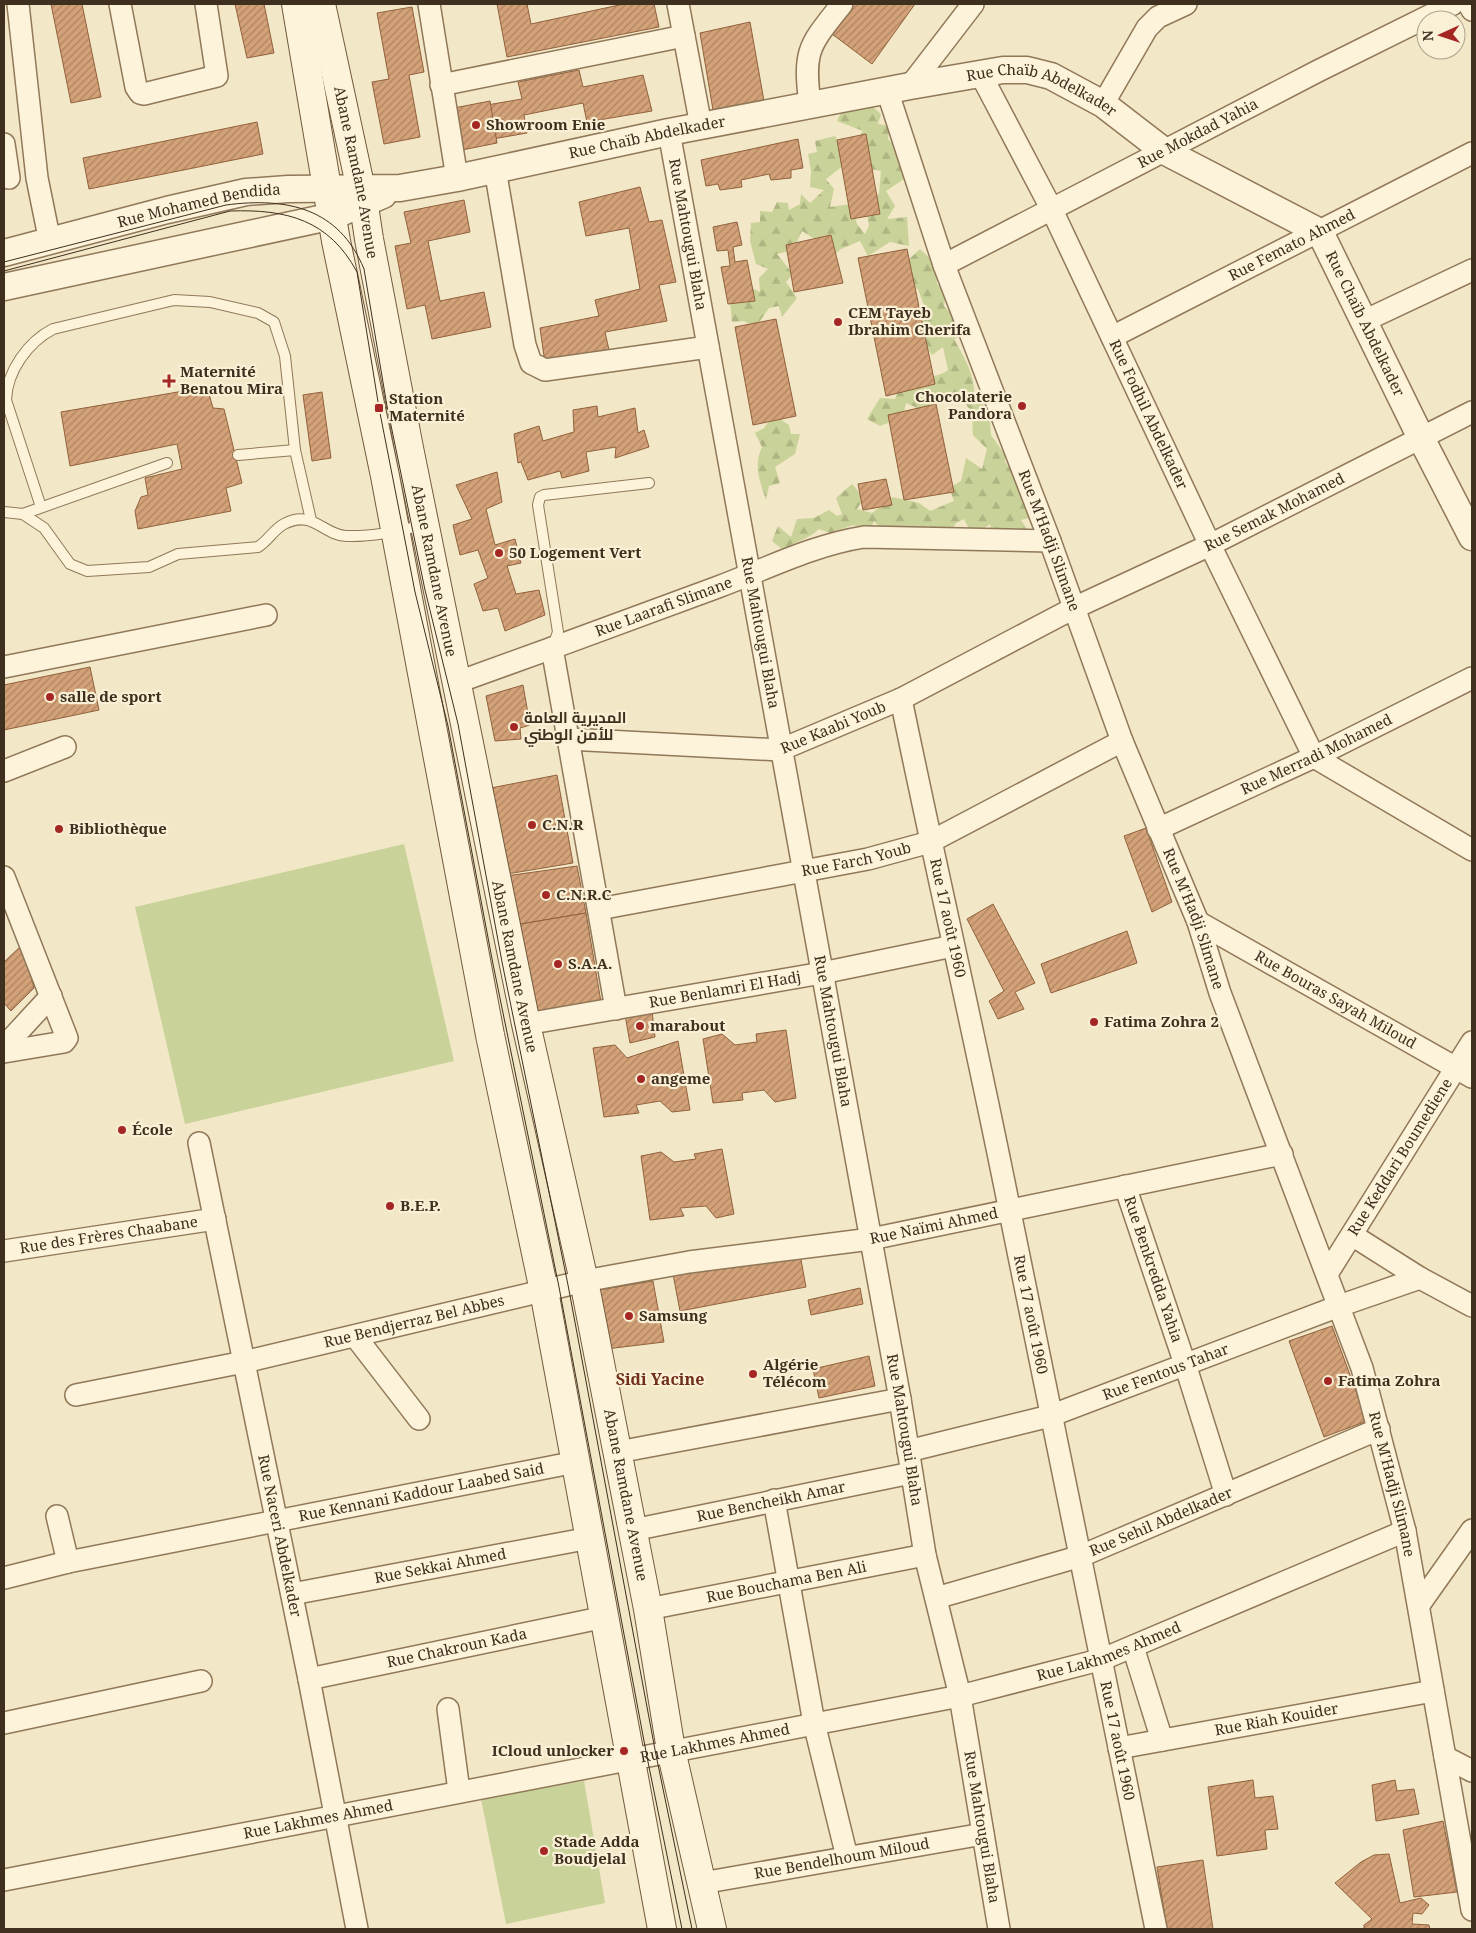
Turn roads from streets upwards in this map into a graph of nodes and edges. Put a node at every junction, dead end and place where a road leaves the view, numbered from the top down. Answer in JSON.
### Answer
{"nodes":[{"id":1,"x":18,"y":4,"type":"edge"},
{"id":2,"x":120,"y":4,"type":"edge"},
{"id":3,"x":206,"y":4,"type":"edge"},
{"id":4,"x":296,"y":4,"type":"edge"},
{"id":5,"x":321,"y":4,"type":"edge"},
{"id":6,"x":429,"y":4,"type":"edge"},
{"id":7,"x":678,"y":4,"type":"edge"},
{"id":8,"x":842,"y":4,"type":"edge"},
{"id":9,"x":973,"y":4,"type":"edge"},
{"id":10,"x":1453,"y":4,"type":"edge"},
{"id":11,"x":1469,"y":4,"type":"edge"},
{"id":12,"x":1174,"y":6,"type":"edge"},
{"id":13,"x":1472,"y":10,"type":"edge"},
{"id":14,"x":684,"y":36,"type":"junction"},
{"id":15,"x":980,"y":74,"type":"junction"},
{"id":16,"x":441,"y":85,"type":"junction"},
{"id":17,"x":898,"y":88,"type":"junction"},
{"id":18,"x":1103,"y":104,"type":"junction"},
{"id":19,"x":810,"y":105,"type":"junction"},
{"id":20,"x":701,"y":126,"type":"junction"},
{"id":21,"x":669,"y":132,"type":"junction"},
{"id":22,"x":4,"y":144,"type":"edge"},
{"id":23,"x":1164,"y":151,"type":"junction"},
{"id":24,"x":1472,"y":153,"type":"edge"},
{"id":25,"x":495,"y":169,"type":"junction"},
{"id":26,"x":7,"y":178,"type":"edge"},
{"id":27,"x":37,"y":178,"type":"junction"},
{"id":28,"x":457,"y":178,"type":"junction"},
{"id":29,"x":327,"y":188,"type":"junction"},
{"id":30,"x":362,"y":196,"type":"junction"},
{"id":31,"x":1051,"y":208,"type":"junction"},
{"id":32,"x":333,"y":216,"type":"junction"},
{"id":33,"x":1320,"y":232,"type":"junction"},
{"id":34,"x":50,"y":242,"type":"junction"},
{"id":35,"x":4,"y":253,"type":"edge"},
{"id":36,"x":944,"y":265,"type":"junction"},
{"id":37,"x":1472,"y":270,"type":"edge"},
{"id":38,"x":4,"y":287,"type":"edge"},
{"id":39,"x":1364,"y":321,"type":"junction"},
{"id":40,"x":1112,"y":337,"type":"junction"},
{"id":41,"x":708,"y":347,"type":"junction"},
{"id":42,"x":1472,"y":412,"type":"edge"},
{"id":43,"x":1420,"y":438,"type":"junction"},
{"id":44,"x":1472,"y":537,"type":"edge"},
{"id":45,"x":1050,"y":541,"type":"junction"},
{"id":46,"x":1210,"y":545,"type":"junction"},
{"id":47,"x":750,"y":575,"type":"junction"},
{"id":48,"x":1074,"y":608,"type":"junction"},
{"id":49,"x":266,"y":615,"type":"dead end"},
{"id":50,"x":552,"y":648,"type":"junction"},
{"id":51,"x":4,"y":667,"type":"edge"},
{"id":52,"x":1472,"y":678,"type":"edge"},
{"id":53,"x":458,"y":682,"type":"junction"},
{"id":54,"x":901,"y":699,"type":"junction"},
{"id":55,"x":568,"y":739,"type":"junction"},
{"id":56,"x":1122,"y":741,"type":"junction"},
{"id":57,"x":65,"y":748,"type":"dead end"},
{"id":58,"x":780,"y":750,"type":"junction"},
{"id":59,"x":1314,"y":757,"type":"junction"},
{"id":60,"x":4,"y":772,"type":"edge"},
{"id":61,"x":1158,"y":828,"type":"junction"},
{"id":62,"x":930,"y":842,"type":"junction"},
{"id":63,"x":1472,"y":850,"type":"edge"},
{"id":64,"x":804,"y":872,"type":"junction"},
{"id":65,"x":4,"y":877,"type":"edge"},
{"id":66,"x":599,"y":909,"type":"junction"},
{"id":67,"x":11,"y":920,"type":"edge"},
{"id":68,"x":1198,"y":922,"type":"junction"},
{"id":69,"x":953,"y":946,"type":"junction"},
{"id":70,"x":822,"y":973,"type":"junction"},
{"id":71,"x":51,"y":996,"type":"junction"},
{"id":72,"x":616,"y":1009,"type":"junction"},
{"id":73,"x":526,"y":1024,"type":"junction"},
{"id":74,"x":1472,"y":1042,"type":"edge"},
{"id":75,"x":4,"y":1047,"type":"edge"},
{"id":76,"x":4,"y":1052,"type":"edge"},
{"id":77,"x":1464,"y":1073,"type":"edge"},
{"id":78,"x":199,"y":1143,"type":"dead end"},
{"id":79,"x":1282,"y":1154,"type":"junction"},
{"id":80,"x":1125,"y":1186,"type":"junction"},
{"id":81,"x":1010,"y":1211,"type":"junction"},
{"id":82,"x":215,"y":1219,"type":"junction"},
{"id":83,"x":1352,"y":1235,"type":"junction"},
{"id":84,"x":871,"y":1239,"type":"junction"},
{"id":85,"x":4,"y":1250,"type":"edge"},
{"id":86,"x":1327,"y":1274,"type":"junction"},
{"id":87,"x":1420,"y":1278,"type":"junction"},
{"id":88,"x":584,"y":1281,"type":"junction"},
{"id":89,"x":544,"y":1290,"type":"junction"},
{"id":90,"x":1339,"y":1306,"type":"junction"},
{"id":91,"x":1472,"y":1306,"type":"edge"},
{"id":92,"x":355,"y":1336,"type":"junction"},
{"id":93,"x":244,"y":1362,"type":"junction"},
{"id":94,"x":1185,"y":1364,"type":"junction"},
{"id":95,"x":76,"y":1394,"type":"dead end"},
{"id":96,"x":900,"y":1399,"type":"junction"},
{"id":97,"x":1050,"y":1416,"type":"junction"},
{"id":98,"x":419,"y":1419,"type":"dead end"},
{"id":99,"x":1380,"y":1429,"type":"junction"},
{"id":100,"x":908,"y":1450,"type":"junction"},
{"id":101,"x":618,"y":1452,"type":"junction"},
{"id":102,"x":576,"y":1462,"type":"junction"},
{"id":103,"x":911,"y":1473,"type":"junction"},
{"id":104,"x":1226,"y":1495,"type":"junction"},
{"id":105,"x":774,"y":1500,"type":"junction"},
{"id":106,"x":57,"y":1516,"type":"dead end"},
{"id":107,"x":276,"y":1520,"type":"junction"},
{"id":108,"x":633,"y":1530,"type":"junction"},
{"id":109,"x":1405,"y":1531,"type":"junction"},
{"id":110,"x":1472,"y":1532,"type":"edge"},
{"id":111,"x":590,"y":1538,"type":"junction"},
{"id":112,"x":925,"y":1555,"type":"junction"},
{"id":113,"x":1081,"y":1556,"type":"junction"},
{"id":114,"x":68,"y":1562,"type":"junction"},
{"id":115,"x":4,"y":1578,"type":"edge"},
{"id":116,"x":789,"y":1581,"type":"junction"},
{"id":117,"x":292,"y":1594,"type":"junction"},
{"id":118,"x":936,"y":1598,"type":"junction"},
{"id":119,"x":1419,"y":1605,"type":"junction"},
{"id":120,"x":648,"y":1608,"type":"junction"},
{"id":121,"x":605,"y":1617,"type":"junction"},
{"id":122,"x":1133,"y":1648,"type":"junction"},
{"id":123,"x":1103,"y":1659,"type":"junction"},
{"id":124,"x":309,"y":1679,"type":"junction"},
{"id":125,"x":201,"y":1681,"type":"dead end"},
{"id":126,"x":1433,"y":1692,"type":"junction"},
{"id":127,"x":960,"y":1696,"type":"junction"},
{"id":128,"x":448,"y":1709,"type":"dead end"},
{"id":129,"x":4,"y":1723,"type":"edge"},
{"id":130,"x":814,"y":1723,"type":"junction"},
{"id":131,"x":1162,"y":1740,"type":"junction"},
{"id":132,"x":1119,"y":1748,"type":"junction"},
{"id":133,"x":672,"y":1750,"type":"junction"},
{"id":134,"x":1445,"y":1757,"type":"junction"},
{"id":135,"x":630,"y":1760,"type":"junction"},
{"id":136,"x":1472,"y":1772,"type":"edge"},
{"id":137,"x":459,"y":1791,"type":"junction"},
{"id":138,"x":336,"y":1817,"type":"junction"},
{"id":139,"x":983,"y":1834,"type":"junction"},
{"id":140,"x":847,"y":1857,"type":"junction"},
{"id":141,"x":4,"y":1880,"type":"edge"},
{"id":142,"x":702,"y":1882,"type":"junction"},
{"id":143,"x":1472,"y":1910,"type":"edge"},
{"id":144,"x":357,"y":1929,"type":"edge"},
{"id":145,"x":662,"y":1929,"type":"edge"},
{"id":146,"x":712,"y":1929,"type":"edge"},
{"id":147,"x":999,"y":1929,"type":"edge"},
{"id":148,"x":1156,"y":1929,"type":"edge"}],
"edges":[{"from":1,"to":27,"type":"street"},
{"from":2,"to":3,"type":"street"},
{"from":4,"to":29,"type":"main road","name":"Abane Ramdane Avenue"},
{"from":5,"to":30,"type":"main road","name":"Abane Ramdane Avenue"},
{"from":6,"to":16,"type":"street"},
{"from":7,"to":14,"type":"street"},
{"from":8,"to":19,"type":"street"},
{"from":9,"to":17,"type":"street"},
{"from":10,"to":23,"type":"street","name":"Rue Mokdad Yahia"},
{"from":11,"to":13,"type":"street"},
{"from":12,"to":18,"type":"street"},
{"from":14,"to":16,"type":"street"},
{"from":14,"to":20,"type":"street"},
{"from":15,"to":17,"type":"street","name":"Rue Chaïb Abdelkader"},
{"from":15,"to":18,"type":"street","name":"Rue Chaïb Abdelkader"},
{"from":15,"to":31,"type":"street","name":"Rue Fodhil Abdelkader"},
{"from":16,"to":28,"type":"street"},
{"from":17,"to":19,"type":"street","name":"Rue Chaïb Abdelkader"},
{"from":17,"to":36,"type":"street","name":"Rue M'Hadji Slimane"},
{"from":18,"to":23,"type":"street","name":"Rue Chaïb Abdelkader"},
{"from":19,"to":20,"type":"street","name":"Rue Chaïb Abdelkader"},
{"from":20,"to":21,"type":"street","name":"Rue Chaïb Abdelkader"},
{"from":21,"to":25,"type":"street","name":"Rue Chaïb Abdelkader"},
{"from":21,"to":41,"type":"street","name":"Rue Mahtougui Blaha"},
{"from":22,"to":26,"type":"street"},
{"from":23,"to":31,"type":"street","name":"Rue Mokdad Yahia"},
{"from":23,"to":33,"type":"street","name":"Rue Chaïb Abdelkader"},
{"from":24,"to":33,"type":"street","name":"Rue Femato Ahmed"},
{"from":25,"to":28,"type":"street","name":"Rue Chaïb Abdelkader"},
{"from":25,"to":41,"type":"street"},
{"from":26,"to":27,"type":"street"},
{"from":27,"to":34,"type":"street"},
{"from":28,"to":30,"type":"street","name":"Rue Chaïb Abdelkader"},
{"from":29,"to":30,"type":"street","name":"Rue Mohamed Bendida"},
{"from":29,"to":32,"type":"main road","name":"Abane Ramdane Avenue"},
{"from":29,"to":34,"type":"street","name":"Rue Mohamed Bendida"},
{"from":30,"to":32,"type":"street","name":"Rue Chaïb Abdelkader"},
{"from":30,"to":53,"type":"main road","name":"Abane Ramdane Avenue"},
{"from":31,"to":36,"type":"street","name":"Rue Mokdad Yahia"},
{"from":31,"to":40,"type":"street","name":"Rue Fodhil Abdelkader"},
{"from":32,"to":38,"type":"street","name":"Rue Chaïb Abdelkader"},
{"from":32,"to":89,"type":"main road","name":"Abane Ramdane Avenue"},
{"from":33,"to":39,"type":"street","name":"Rue Chaïb Abdelkader"},
{"from":33,"to":40,"type":"street","name":"Rue Femato Ahmed"},
{"from":34,"to":35,"type":"street","name":"Rue Mohamed Bendida"},
{"from":36,"to":45,"type":"street","name":"Rue M'Hadji Slimane"},
{"from":37,"to":39,"type":"street"},
{"from":39,"to":43,"type":"street","name":"Rue Chaïb Abdelkader"},
{"from":40,"to":46,"type":"street","name":"Rue Fodhil Abdelkader"},
{"from":41,"to":47,"type":"street","name":"Rue Mahtougui Blaha"},
{"from":42,"to":43,"type":"street","name":"Rue Semak Mohamed"},
{"from":43,"to":44,"type":"street","name":"Rue Chaïb Abdelkader"},
{"from":43,"to":46,"type":"street","name":"Rue Semak Mohamed"},
{"from":45,"to":47,"type":"street","name":"Rue Laarafi Slimane"},
{"from":45,"to":48,"type":"street","name":"Rue M'Hadji Slimane"},
{"from":46,"to":48,"type":"street","name":"Rue Semak Mohamed"},
{"from":46,"to":59,"type":"street","name":"Rue Fodhil Abdelkader"},
{"from":47,"to":50,"type":"street","name":"Rue Laarafi Slimane"},
{"from":47,"to":58,"type":"street","name":"Rue Mahtougui Blaha"},
{"from":48,"to":54,"type":"street","name":"Rue Kaabi Youb"},
{"from":48,"to":56,"type":"street","name":"Rue M'Hadji Slimane"},
{"from":49,"to":51,"type":"street"},
{"from":50,"to":53,"type":"street","name":"Rue Laarafi Slimane"},
{"from":50,"to":55,"type":"street"},
{"from":52,"to":59,"type":"street","name":"Rue Merradi Mohamed"},
{"from":53,"to":73,"type":"main road","name":"Abane Ramdane Avenue"},
{"from":54,"to":58,"type":"street","name":"Rue Kaabi Youb"},
{"from":54,"to":62,"type":"street","name":"Rue 17 août 1960"},
{"from":55,"to":58,"type":"street","name":"Rue Kaabi Youb"},
{"from":55,"to":66,"type":"street"},
{"from":56,"to":61,"type":"street","name":"Rue M'Hadji Slimane"},
{"from":56,"to":62,"type":"street","name":"Rue Farch Youb"},
{"from":57,"to":60,"type":"street"},
{"from":58,"to":64,"type":"street","name":"Rue Mahtougui Blaha"},
{"from":59,"to":61,"type":"street","name":"Rue Merradi Mohamed"},
{"from":59,"to":63,"type":"street"},
{"from":61,"to":68,"type":"street","name":"Rue M'Hadji Slimane"},
{"from":62,"to":64,"type":"street","name":"Rue Farch Youb"},
{"from":62,"to":69,"type":"street","name":"Rue 17 août 1960"},
{"from":64,"to":66,"type":"street","name":"Rue Farch Youb"},
{"from":64,"to":70,"type":"street","name":"Rue Mahtougui Blaha"},
{"from":65,"to":67,"type":"street"},
{"from":66,"to":72,"type":"street"},
{"from":67,"to":71,"type":"street"},
{"from":68,"to":77,"type":"street","name":"Rue Bouras Sayah Miloud"},
{"from":68,"to":79,"type":"street","name":"Rue M'Hadji Slimane"},
{"from":69,"to":70,"type":"street","name":"Rue Benlamri El Hadj"},
{"from":69,"to":81,"type":"street","name":"Rue 17 août 1960"},
{"from":70,"to":72,"type":"street","name":"Rue Benlamri El Hadj"},
{"from":70,"to":84,"type":"street","name":"Rue Mahtougui Blaha"},
{"from":71,"to":75,"type":"street"},
{"from":71,"to":76,"type":"street"},
{"from":72,"to":73,"type":"street","name":"Rue Benlamri El Hadj"},
{"from":73,"to":88,"type":"main road","name":"Abane Ramdane Avenue"},
{"from":74,"to":77,"type":"street","name":"Rue Keddari Boumediene"},
{"from":77,"to":83,"type":"street","name":"Rue Keddari Boumediene"},
{"from":78,"to":82,"type":"street","name":"Rue Naceri Abdelkader"},
{"from":79,"to":80,"type":"street","name":"Rue Naïmi Ahmed"},
{"from":79,"to":86,"type":"street","name":"Rue M'Hadji Slimane"},
{"from":80,"to":81,"type":"street","name":"Rue Naïmi Ahmed"},
{"from":80,"to":94,"type":"street","name":"Rue Benkredda Yahia"},
{"from":81,"to":84,"type":"street","name":"Rue Naïmi Ahmed"},
{"from":81,"to":97,"type":"street","name":"Rue 17 août 1960"},
{"from":82,"to":85,"type":"street","name":"Rue des Frères Chaabane"},
{"from":82,"to":93,"type":"street","name":"Rue Naceri Abdelkader"},
{"from":83,"to":86,"type":"street","name":"Rue Keddari Boumediene"},
{"from":83,"to":87,"type":"street"},
{"from":84,"to":88,"type":"street","name":"Rue Naïmi Ahmed"},
{"from":84,"to":96,"type":"street","name":"Rue Mahtougui Blaha"},
{"from":86,"to":90,"type":"street","name":"Rue M'Hadji Slimane"},
{"from":87,"to":90,"type":"street","name":"Rue Fentous Tahar"},
{"from":87,"to":91,"type":"street"},
{"from":88,"to":89,"type":"street","name":"Rue Bendjerraz Bel Abbes"},
{"from":88,"to":101,"type":"main road","name":"Abane Ramdane Avenue"},
{"from":89,"to":92,"type":"street","name":"Rue Bendjerraz Bel Abbes"},
{"from":89,"to":102,"type":"main road","name":"Abane Ramdane Avenue"},
{"from":90,"to":94,"type":"street","name":"Rue Fentous Tahar"},
{"from":90,"to":99,"type":"street","name":"Rue M'Hadji Slimane"},
{"from":92,"to":93,"type":"street","name":"Rue Bendjerraz Bel Abbes"},
{"from":92,"to":98,"type":"street"},
{"from":93,"to":95,"type":"street","name":"Rue Bendjerraz Bel Abbes"},
{"from":93,"to":107,"type":"street","name":"Rue Naceri Abdelkader"},
{"from":94,"to":97,"type":"street","name":"Rue Fentous Tahar"},
{"from":94,"to":104,"type":"street","name":"Rue Benkredda Yahia"},
{"from":96,"to":100,"type":"street","name":"Rue Mahtougui Blaha"},
{"from":96,"to":101,"type":"street"},
{"from":97,"to":100,"type":"street","name":"Rue Fentous Tahar"},
{"from":97,"to":113,"type":"street","name":"Rue 17 août 1960"},
{"from":99,"to":104,"type":"street","name":"Rue Sehil Abdelkader"},
{"from":99,"to":109,"type":"street","name":"Rue M'Hadji Slimane"},
{"from":100,"to":103,"type":"street","name":"Rue Mahtougui Blaha"},
{"from":101,"to":108,"type":"main road","name":"Abane Ramdane Avenue"},
{"from":102,"to":107,"type":"street","name":"Rue Kennani Kaddour Laabed Said"},
{"from":102,"to":111,"type":"main road","name":"Abane Ramdane Avenue"},
{"from":103,"to":105,"type":"street","name":"Rue Bencheikh Amar"},
{"from":103,"to":112,"type":"street","name":"Rue Mahtougui Blaha"},
{"from":104,"to":113,"type":"street","name":"Rue Sehil Abdelkader"},
{"from":105,"to":108,"type":"street","name":"Rue Bencheikh Amar"},
{"from":105,"to":116,"type":"street"},
{"from":106,"to":114,"type":"street"},
{"from":107,"to":114,"type":"street","name":"Rue Kennani Kaddour Laabed Said"},
{"from":107,"to":117,"type":"street","name":"Rue Naceri Abdelkader"},
{"from":108,"to":120,"type":"main road","name":"Abane Ramdane Avenue"},
{"from":109,"to":119,"type":"street","name":"Rue M'Hadji Slimane"},
{"from":109,"to":122,"type":"street","name":"Rue Lakhmes Ahmed"},
{"from":110,"to":119,"type":"street"},
{"from":111,"to":117,"type":"street","name":"Rue Sekkai Ahmed"},
{"from":111,"to":121,"type":"main road","name":"Abane Ramdane Avenue"},
{"from":112,"to":116,"type":"street","name":"Rue Bouchama Ben Ali"},
{"from":112,"to":118,"type":"street","name":"Rue Mahtougui Blaha"},
{"from":113,"to":118,"type":"street","name":"Rue Sehil Abdelkader"},
{"from":113,"to":123,"type":"street","name":"Rue 17 août 1960"},
{"from":114,"to":115,"type":"street","name":"Rue Kennani Kaddour Laabed Said"},
{"from":116,"to":120,"type":"street","name":"Rue Bouchama Ben Ali"},
{"from":116,"to":130,"type":"street"},
{"from":117,"to":124,"type":"street","name":"Rue Naceri Abdelkader"},
{"from":118,"to":127,"type":"street","name":"Rue Mahtougui Blaha"},
{"from":119,"to":126,"type":"street","name":"Rue M'Hadji Slimane"},
{"from":120,"to":133,"type":"main road","name":"Abane Ramdane Avenue"},
{"from":121,"to":124,"type":"street","name":"Rue Chakroun Kada"},
{"from":121,"to":135,"type":"main road","name":"Abane Ramdane Avenue"},
{"from":122,"to":123,"type":"street","name":"Rue Lakhmes Ahmed"},
{"from":122,"to":131,"type":"street"},
{"from":123,"to":127,"type":"street","name":"Rue Lakhmes Ahmed"},
{"from":123,"to":132,"type":"street","name":"Rue 17 août 1960"},
{"from":124,"to":138,"type":"street","name":"Rue Naceri Abdelkader"},
{"from":125,"to":129,"type":"street"},
{"from":126,"to":131,"type":"street","name":"Rue Riah Kouider"},
{"from":126,"to":134,"type":"street","name":"Rue M'Hadji Slimane"},
{"from":127,"to":130,"type":"street","name":"Rue Lakhmes Ahmed"},
{"from":127,"to":139,"type":"street","name":"Rue Mahtougui Blaha"},
{"from":128,"to":137,"type":"street"},
{"from":130,"to":133,"type":"street","name":"Rue Lakhmes Ahmed"},
{"from":130,"to":140,"type":"street"},
{"from":131,"to":132,"type":"street","name":"Rue Riah Kouider"},
{"from":132,"to":148,"type":"street","name":"Rue 17 août 1960"},
{"from":133,"to":135,"type":"street","name":"Rue Lakhmes Ahmed"},
{"from":133,"to":142,"type":"main road","name":"Abane Ramdane Avenue"},
{"from":134,"to":136,"type":"street"},
{"from":134,"to":143,"type":"street","name":"Rue M'Hadji Slimane"},
{"from":135,"to":137,"type":"street","name":"Rue Lakhmes Ahmed"},
{"from":135,"to":145,"type":"main road","name":"Abane Ramdane Avenue"},
{"from":137,"to":138,"type":"street","name":"Rue Lakhmes Ahmed"},
{"from":138,"to":141,"type":"street","name":"Rue Lakhmes Ahmed"},
{"from":138,"to":144,"type":"street","name":"Rue Naceri Abdelkader"},
{"from":139,"to":140,"type":"street","name":"Rue Bendelhoum Miloud"},
{"from":139,"to":147,"type":"street","name":"Rue Mahtougui Blaha"},
{"from":140,"to":142,"type":"street","name":"Rue Bendelhoum Miloud"},
{"from":142,"to":146,"type":"main road","name":"Abane Ramdane Avenue"}]}
